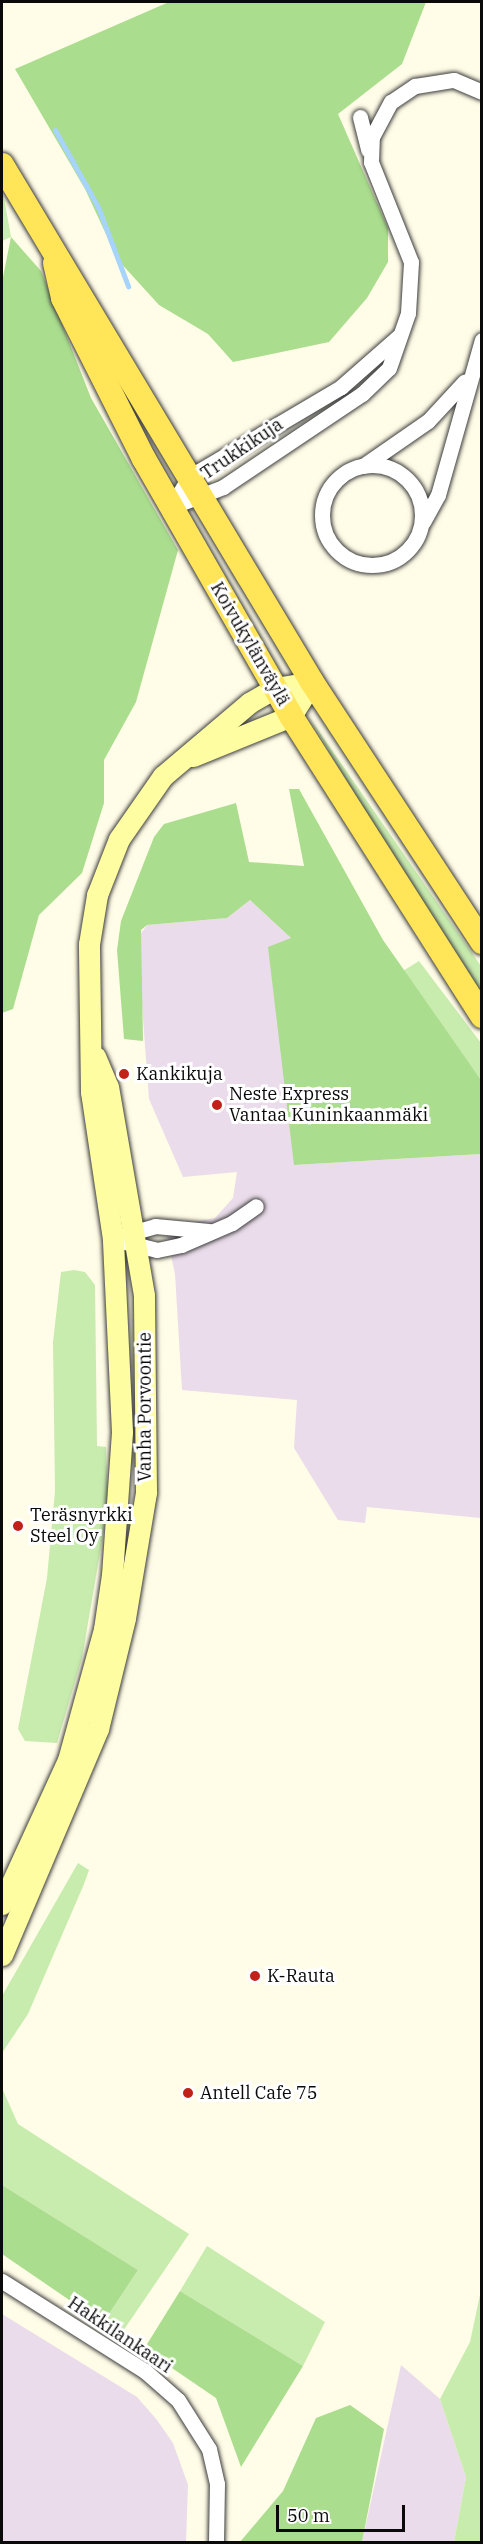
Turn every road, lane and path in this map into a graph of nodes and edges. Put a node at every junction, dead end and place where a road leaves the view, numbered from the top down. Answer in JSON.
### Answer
{"nodes":[{"id":1,"x":482,"y":92,"type":"edge"},
{"id":2,"x":360,"y":117,"type":"dead end"},
{"id":3,"x":371,"y":162,"type":"junction"},
{"id":4,"x":2,"y":165,"type":"edge"},
{"id":5,"x":53,"y":255,"type":"junction"},
{"id":6,"x":396,"y":339,"type":"junction"},
{"id":7,"x":482,"y":340,"type":"edge"},
{"id":8,"x":468,"y":376,"type":"junction"},
{"id":9,"x":363,"y":466,"type":"junction"},
{"id":10,"x":189,"y":477,"type":"junction"},
{"id":11,"x":203,"y":498,"type":"junction"},
{"id":12,"x":171,"y":507,"type":"junction"},
{"id":13,"x":421,"y":526,"type":"junction"},
{"id":14,"x":312,"y":682,"type":"junction"},
{"id":15,"x":276,"y":688,"type":"junction"},
{"id":16,"x":291,"y":716,"type":"junction"},
{"id":17,"x":184,"y":759,"type":"junction"},
{"id":18,"x":482,"y":942,"type":"edge"},
{"id":19,"x":482,"y":1016,"type":"edge"},
{"id":20,"x":94,"y":1056,"type":"junction"},
{"id":21,"x":256,"y":1206,"type":"dead end"},
{"id":22,"x":209,"y":1231,"type":"junction"},
{"id":23,"x":113,"y":1239,"type":"junction"},
{"id":24,"x":136,"y":1239,"type":"junction"},
{"id":25,"x":2,"y":1904,"type":"edge"},
{"id":26,"x":2,"y":1955,"type":"edge"},
{"id":27,"x":2,"y":2281,"type":"edge"},
{"id":28,"x":216,"y":2542,"type":"edge"}],
"edges":[{"from":1,"to":3,"type":"street","name":"Trukkikuja"},
{"from":2,"to":3,"type":"street"},
{"from":3,"to":6,"type":"street","name":"Trukkikuja"},
{"from":4,"to":5,"type":"main road","name":"Koivukylänväylä"},
{"from":5,"to":10,"type":"main road","name":"Koivukylänväylä"},
{"from":5,"to":12,"type":"main road","name":"Koivukylänväylä"},
{"from":6,"to":10,"type":"street","name":"Trukkikuja"},
{"from":6,"to":11,"type":"street","name":"Trukkikuja"},
{"from":7,"to":8,"type":"street"},
{"from":8,"to":9,"type":"street"},
{"from":8,"to":13,"type":"street"},
{"from":9,"to":13,"type":"street"},
{"from":9,"to":13,"type":"street"},
{"from":10,"to":11,"type":"main road","name":"Koivukylänväylä"},
{"from":10,"to":12,"type":"street","name":"Trukkikuja"},
{"from":11,"to":12,"type":"street","name":"Trukkikuja"},
{"from":11,"to":14,"type":"main road","name":"Koivukylänväylä"},
{"from":12,"to":15,"type":"main road","name":"Koivukylänväylä"},
{"from":14,"to":15,"type":"main road","name":"Vanha Porvoontie"},
{"from":14,"to":16,"type":"main road"},
{"from":14,"to":18,"type":"main road","name":"Koivukylänväylä"},
{"from":15,"to":16,"type":"main road","name":"Koivukylänväylä"},
{"from":15,"to":17,"type":"main road","name":"Vanha Porvoontie"},
{"from":16,"to":17,"type":"main road","name":"Vanha Porvoontie"},
{"from":16,"to":19,"type":"main road","name":"Koivukylänväylä"},
{"from":17,"to":20,"type":"main road","name":"Vanha Porvoontie"},
{"from":20,"to":23,"type":"main road","name":"Vanha Porvoontie"},
{"from":20,"to":24,"type":"main road","name":"Vanha Porvoontie"},
{"from":21,"to":22,"type":"street"},
{"from":22,"to":24,"type":"street"},
{"from":22,"to":24,"type":"street"},
{"from":23,"to":24,"type":"street"},
{"from":23,"to":25,"type":"main road","name":"Vanha Porvoontie"},
{"from":24,"to":26,"type":"main road","name":"Vanha Porvoontie"},
{"from":27,"to":28,"type":"street","name":"Hakkilankaari"}]}
